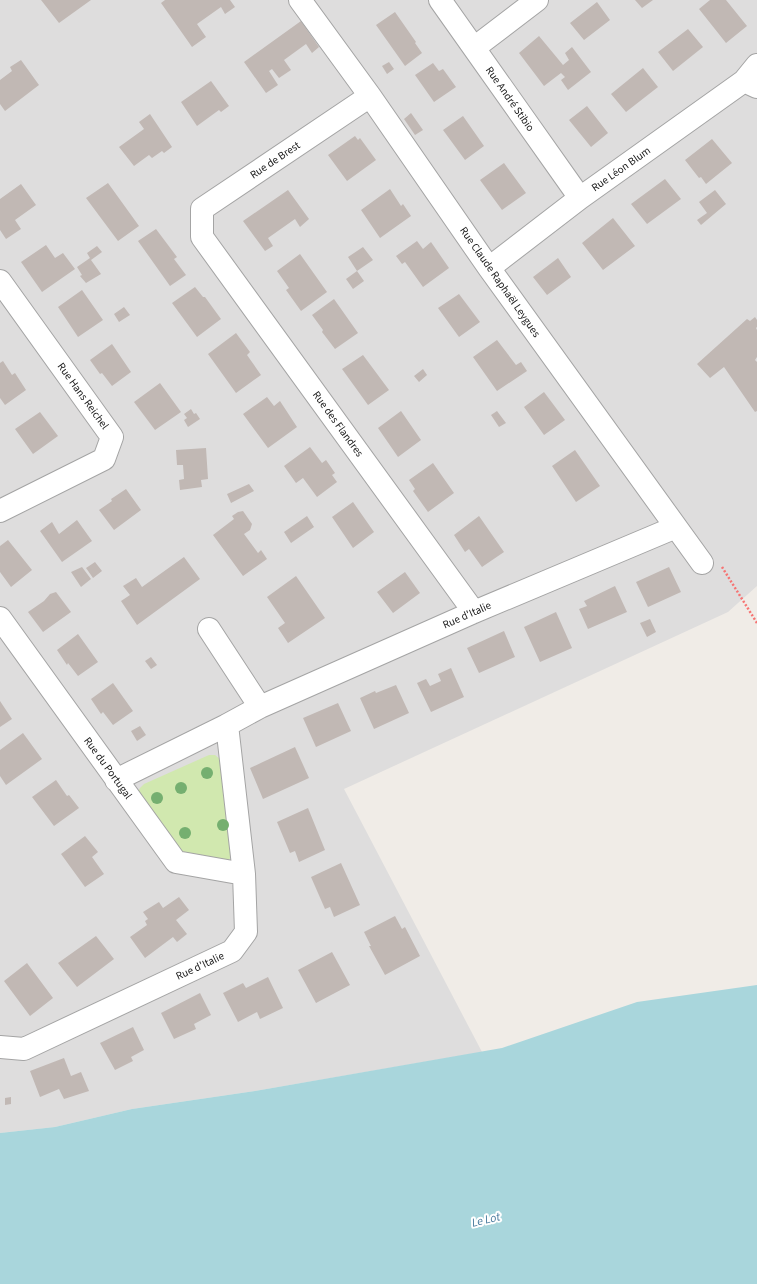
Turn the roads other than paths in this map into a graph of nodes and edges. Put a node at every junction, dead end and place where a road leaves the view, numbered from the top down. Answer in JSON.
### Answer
{"nodes":[{"id":1,"x":300,"y":0,"type":"edge"},
{"id":2,"x":440,"y":0,"type":"edge"},
{"id":3,"x":537,"y":0,"type":"edge"},
{"id":4,"x":474,"y":48,"type":"junction"},
{"id":5,"x":753,"y":78,"type":"edge"},
{"id":6,"x":370,"y":96,"type":"junction"},
{"id":7,"x":580,"y":198,"type":"junction"},
{"id":8,"x":202,"y":236,"type":"joint"},
{"id":9,"x":489,"y":268,"type":"junction"},
{"id":10,"x":0,"y":281,"type":"edge"},
{"id":11,"x":0,"y":511,"type":"edge"},
{"id":12,"x":676,"y":527,"type":"junction"},
{"id":13,"x":711,"y":564,"type":"road end"},
{"id":14,"x":474,"y":612,"type":"junction"},
{"id":15,"x":0,"y":618,"type":"edge"},
{"id":16,"x":209,"y":629,"type":"dead end"},
{"id":17,"x":260,"y":707,"type":"junction"},
{"id":18,"x":227,"y":725,"type":"junction"},
{"id":19,"x":116,"y":780,"type":"junction"},
{"id":20,"x":244,"y":874,"type":"junction"},
{"id":21,"x":0,"y":1047,"type":"edge"}],
"edges":[{"from":1,"to":6,"type":"street","name":"Rue Claude Raphaël Leygues"},
{"from":2,"to":4,"type":"street","name":"Rue André Stibio"},
{"from":3,"to":4,"type":"street"},
{"from":4,"to":7,"type":"street","name":"Rue André Stibio"},
{"from":5,"to":7,"type":"street","name":"Rue Léon Blum"},
{"from":6,"to":8,"type":"street","name":"Rue de Brest"},
{"from":6,"to":9,"type":"street","name":"Rue Claude Raphaël Leygues"},
{"from":7,"to":9,"type":"street","name":"Rue Léon Blum"},
{"from":8,"to":14,"type":"street","name":"Rue des Flandres"},
{"from":9,"to":12,"type":"street","name":"Rue Claude Raphaël Leygues"},
{"from":10,"to":11,"type":"street","name":"Rue Hans Reichel"},
{"from":12,"to":13,"type":"street","name":"Rue Claude Raphaël Leygues"},
{"from":12,"to":14,"type":"street","name":"Rue d'Italie"},
{"from":14,"to":17,"type":"street","name":"Rue d'Italie"},
{"from":15,"to":19,"type":"street","name":"Rue du Portugal"},
{"from":16,"to":17,"type":"street"},
{"from":17,"to":18,"type":"street","name":"Rue d'Italie"},
{"from":18,"to":19,"type":"street","name":"Rue d'Italie"},
{"from":18,"to":20,"type":"street","name":"Rue d'Italie"},
{"from":19,"to":20,"type":"street","name":"Rue du Portugal"},
{"from":20,"to":21,"type":"street","name":"Rue d'Italie"}]}
